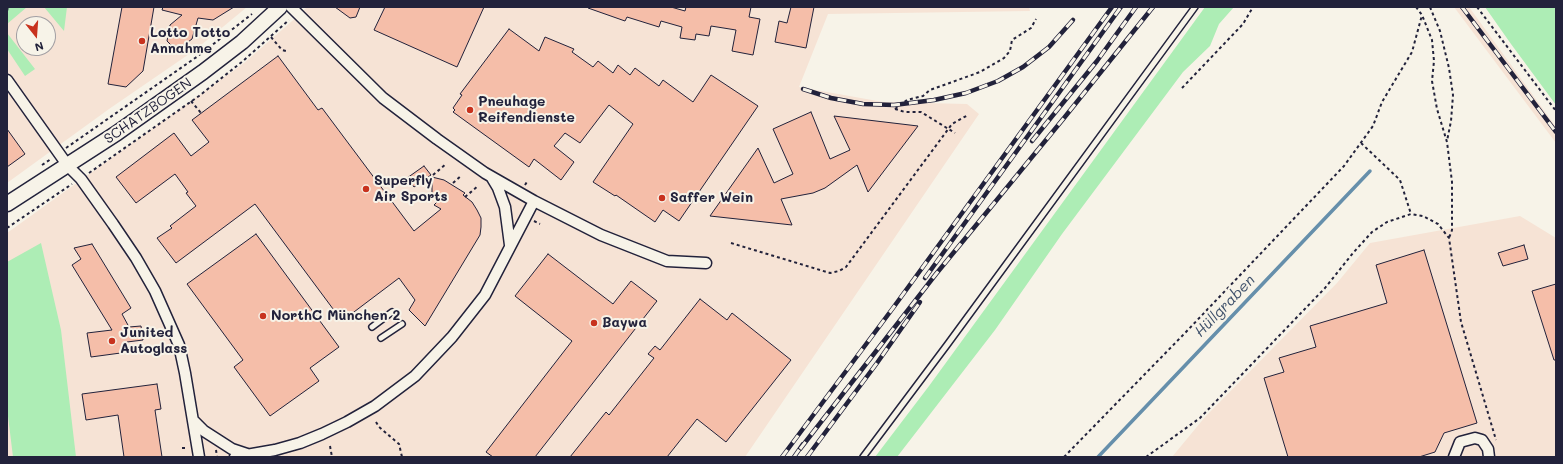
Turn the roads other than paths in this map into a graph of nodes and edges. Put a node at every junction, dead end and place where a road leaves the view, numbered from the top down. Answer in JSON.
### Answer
{"nodes":[{"id":1,"x":280,"y":7,"type":"edge"},
{"id":2,"x":1195,"y":7,"type":"edge"},
{"id":3,"x":294,"y":10,"type":"edge"},
{"id":4,"x":7,"y":80,"type":"edge"},
{"id":5,"x":68,"y":166,"type":"junction"},
{"id":6,"x":490,"y":176,"type":"junction"},
{"id":7,"x":534,"y":202,"type":"junction"},
{"id":8,"x":7,"y":204,"type":"edge"},
{"id":9,"x":510,"y":245,"type":"junction"},
{"id":10,"x":706,"y":263,"type":"dead end"},
{"id":11,"x":392,"y":312,"type":"dead end"},
{"id":12,"x":402,"y":324,"type":"dead end"},
{"id":13,"x":372,"y":326,"type":"dead end"},
{"id":14,"x":381,"y":338,"type":"dead end"},
{"id":15,"x":193,"y":420,"type":"junction"},
{"id":16,"x":249,"y":454,"type":"junction"},
{"id":17,"x":199,"y":457,"type":"edge"},
{"id":18,"x":235,"y":457,"type":"edge"},
{"id":19,"x":863,"y":457,"type":"edge"},
{"id":20,"x":1454,"y":457,"type":"edge"},
{"id":21,"x":1489,"y":457,"type":"edge"}],
"edges":[{"from":1,"to":5,"type":"main road","name":"SCHATZBOGEN"},
{"from":2,"to":19,"type":"lane"},
{"from":3,"to":6,"type":"street"},
{"from":4,"to":5,"type":"street"},
{"from":5,"to":8,"type":"main road","name":"SCHATZBOGEN"},
{"from":5,"to":15,"type":"street"},
{"from":6,"to":7,"type":"street"},
{"from":6,"to":9,"type":"street"},
{"from":7,"to":9,"type":"street"},
{"from":7,"to":10,"type":"street"},
{"from":9,"to":16,"type":"street"},
{"from":11,"to":13,"type":"lane"},
{"from":12,"to":14,"type":"lane"},
{"from":15,"to":16,"type":"street"},
{"from":15,"to":17,"type":"street"},
{"from":16,"to":18,"type":"street"},
{"from":20,"to":21,"type":"street"}]}
